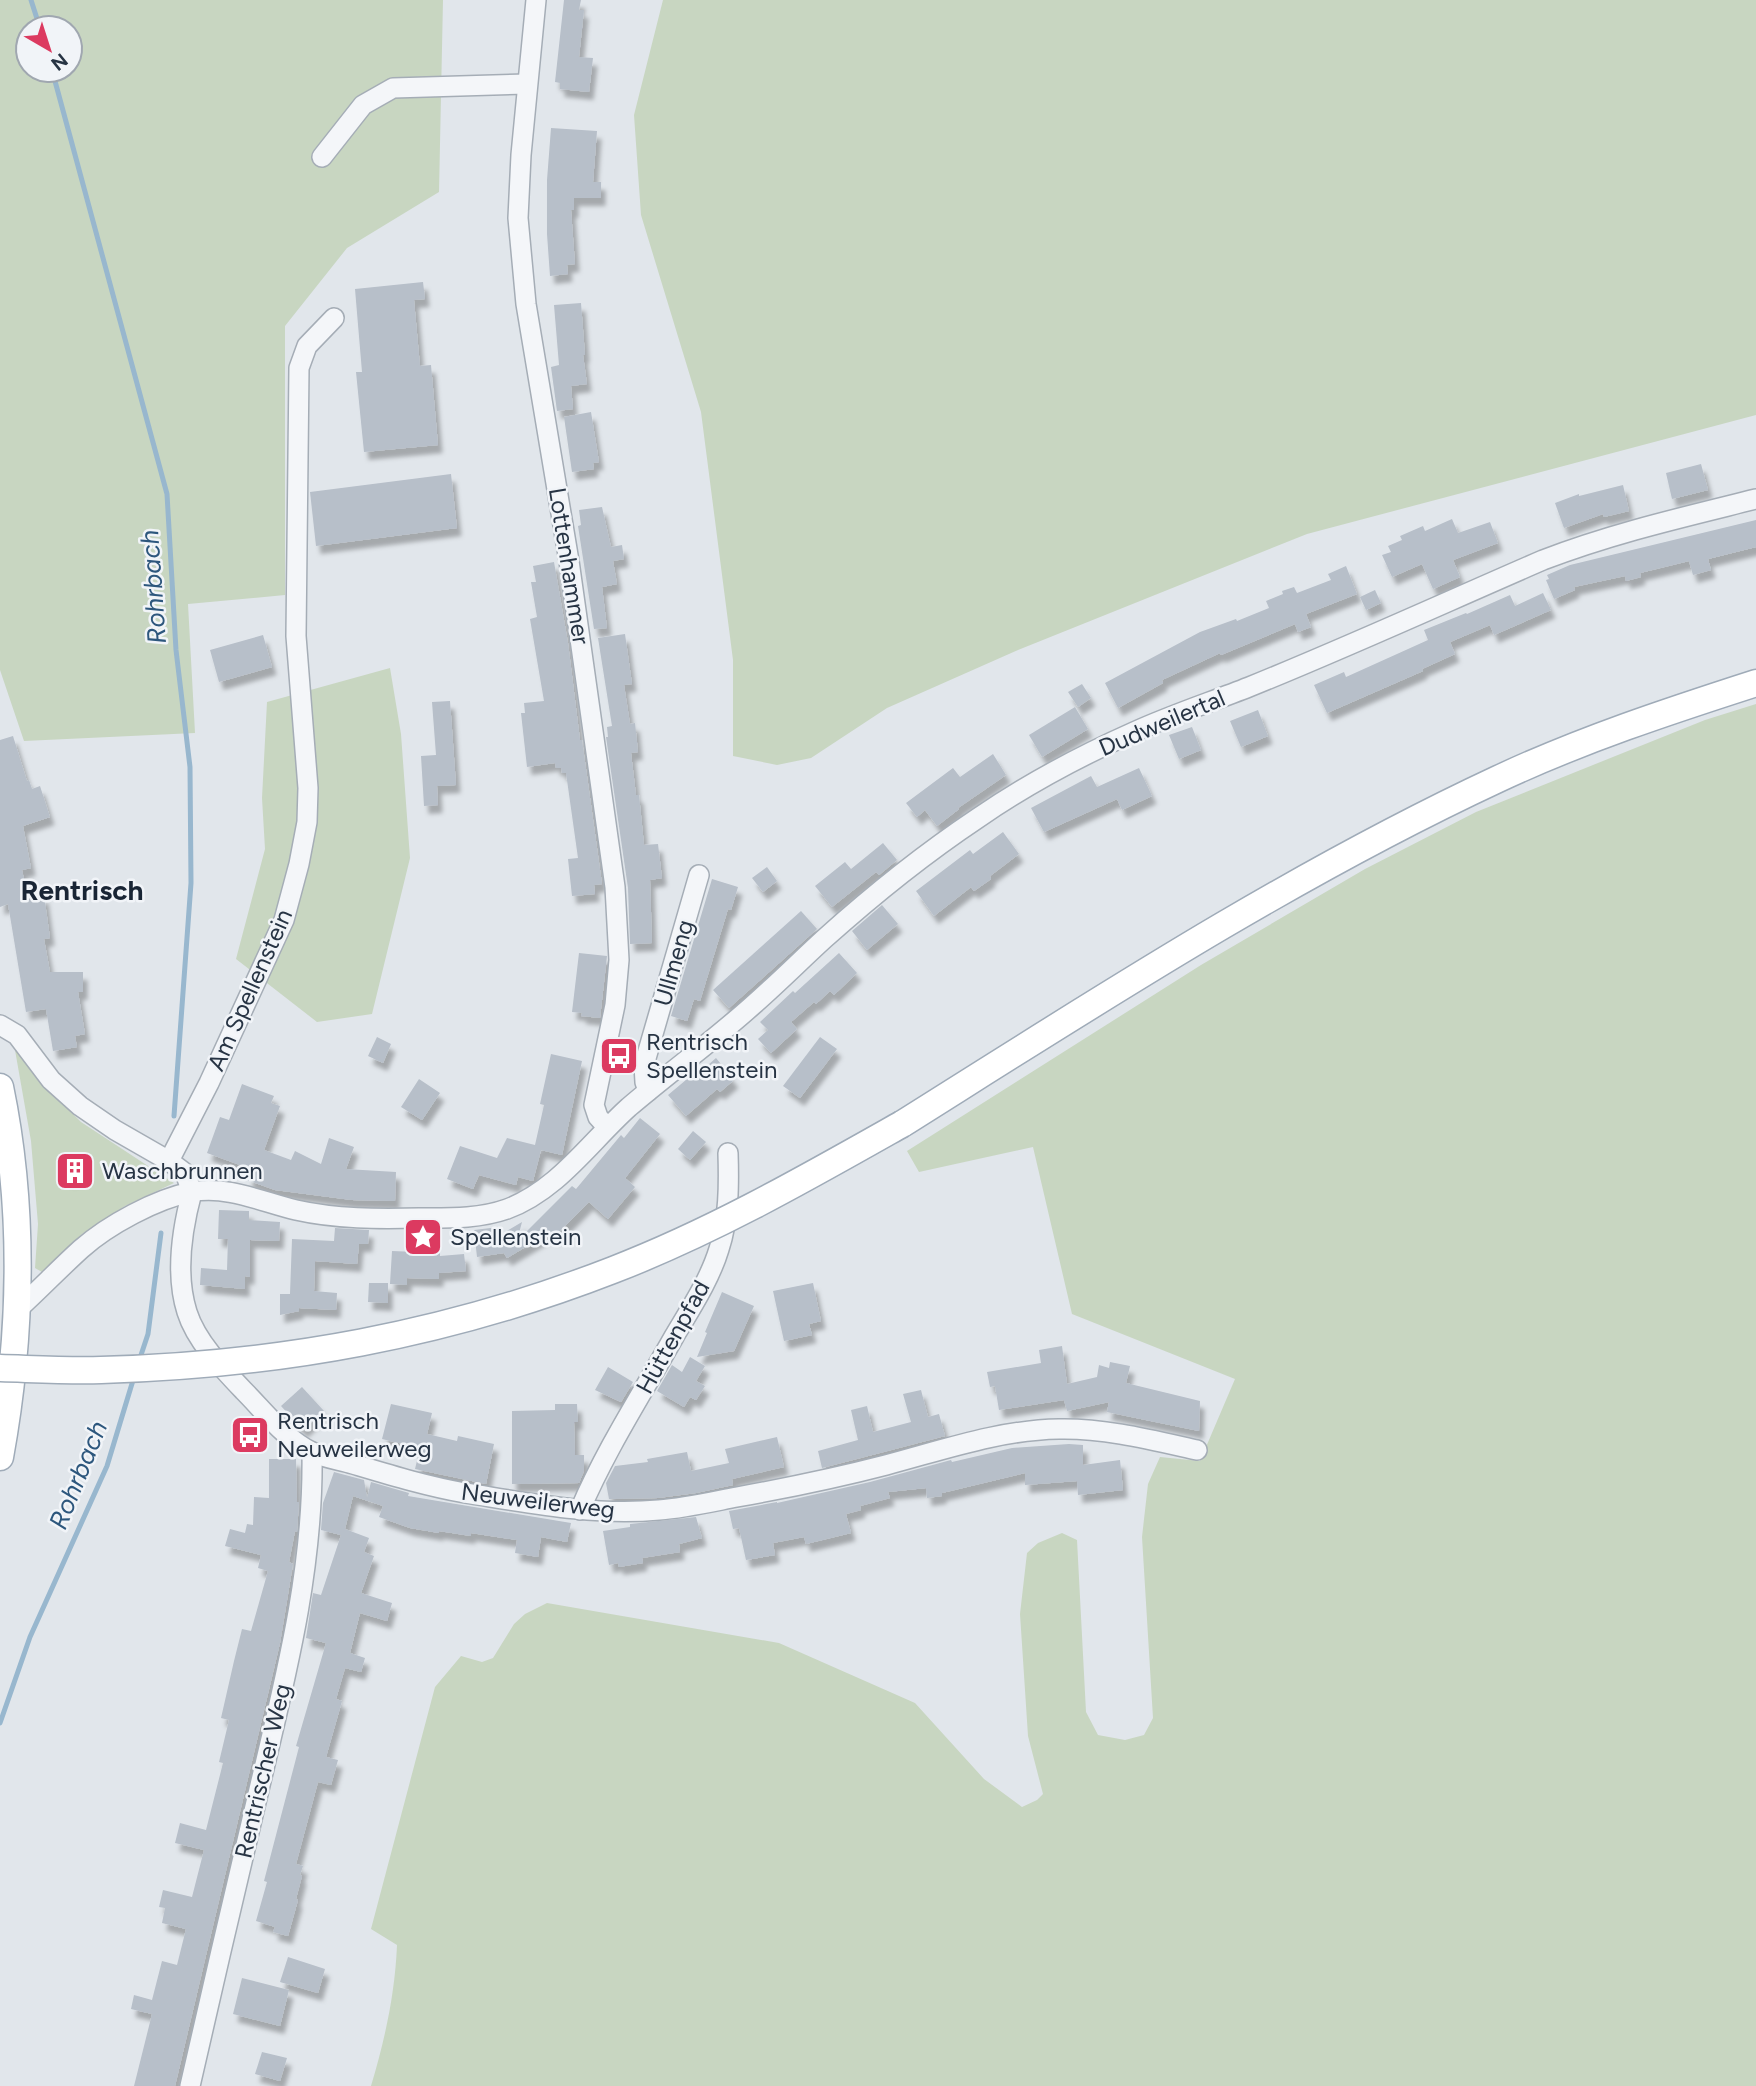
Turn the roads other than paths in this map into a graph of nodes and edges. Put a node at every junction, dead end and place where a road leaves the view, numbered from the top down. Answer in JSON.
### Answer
{"nodes":[{"id":1,"x":536,"y":0,"type":"edge"},
{"id":2,"x":527,"y":84,"type":"junction"},
{"id":3,"x":322,"y":157,"type":"dead end"},
{"id":4,"x":334,"y":318,"type":"dead end"},
{"id":5,"x":1756,"y":499,"type":"edge"},
{"id":6,"x":1756,"y":683,"type":"edge"},
{"id":7,"x":699,"y":875,"type":"dead end"},
{"id":8,"x":0,"y":1025,"type":"edge"},
{"id":9,"x":0,"y":1087,"type":"edge"},
{"id":10,"x":648,"y":1091,"type":"junction"},
{"id":11,"x":607,"y":1127,"type":"junction"},
{"id":12,"x":728,"y":1153,"type":"dead end"},
{"id":13,"x":169,"y":1161,"type":"junction"},
{"id":14,"x":192,"y":1192,"type":"junction"},
{"id":15,"x":17,"y":1310,"type":"junction"},
{"id":16,"x":0,"y":1368,"type":"edge"},
{"id":17,"x":1197,"y":1450,"type":"dead end"},
{"id":18,"x":1,"y":1452,"type":"edge"},
{"id":19,"x":312,"y":1452,"type":"junction"},
{"id":20,"x":580,"y":1510,"type":"junction"},
{"id":21,"x":190,"y":2086,"type":"edge"}],
"edges":[{"from":1,"to":2,"type":"street","name":"Lottenhammer"},
{"from":2,"to":3,"type":"street"},
{"from":2,"to":11,"type":"street","name":"Lottenhammer"},
{"from":4,"to":13,"type":"street","name":"Am Spellenstein"},
{"from":5,"to":10,"type":"street","name":"Dudweilertal"},
{"from":6,"to":16,"type":"main road","bridge":true},
{"from":7,"to":10,"type":"street","name":"Ullmeng"},
{"from":8,"to":13,"type":"street"},
{"from":9,"to":15,"type":"main road"},
{"from":10,"to":11,"type":"street"},
{"from":11,"to":14,"type":"street"},
{"from":12,"to":20,"type":"street","name":"Hüttenpfad"},
{"from":13,"to":14,"type":"street"},
{"from":14,"to":15,"type":"street"},
{"from":14,"to":19,"type":"street","name":"Neuweilerweg"},
{"from":15,"to":18,"type":"main road"},
{"from":17,"to":20,"type":"street","name":"Neuweilerweg"},
{"from":19,"to":20,"type":"street","name":"Neuweilerweg"},
{"from":19,"to":21,"type":"street","name":"Rentrischer Weg"}]}
